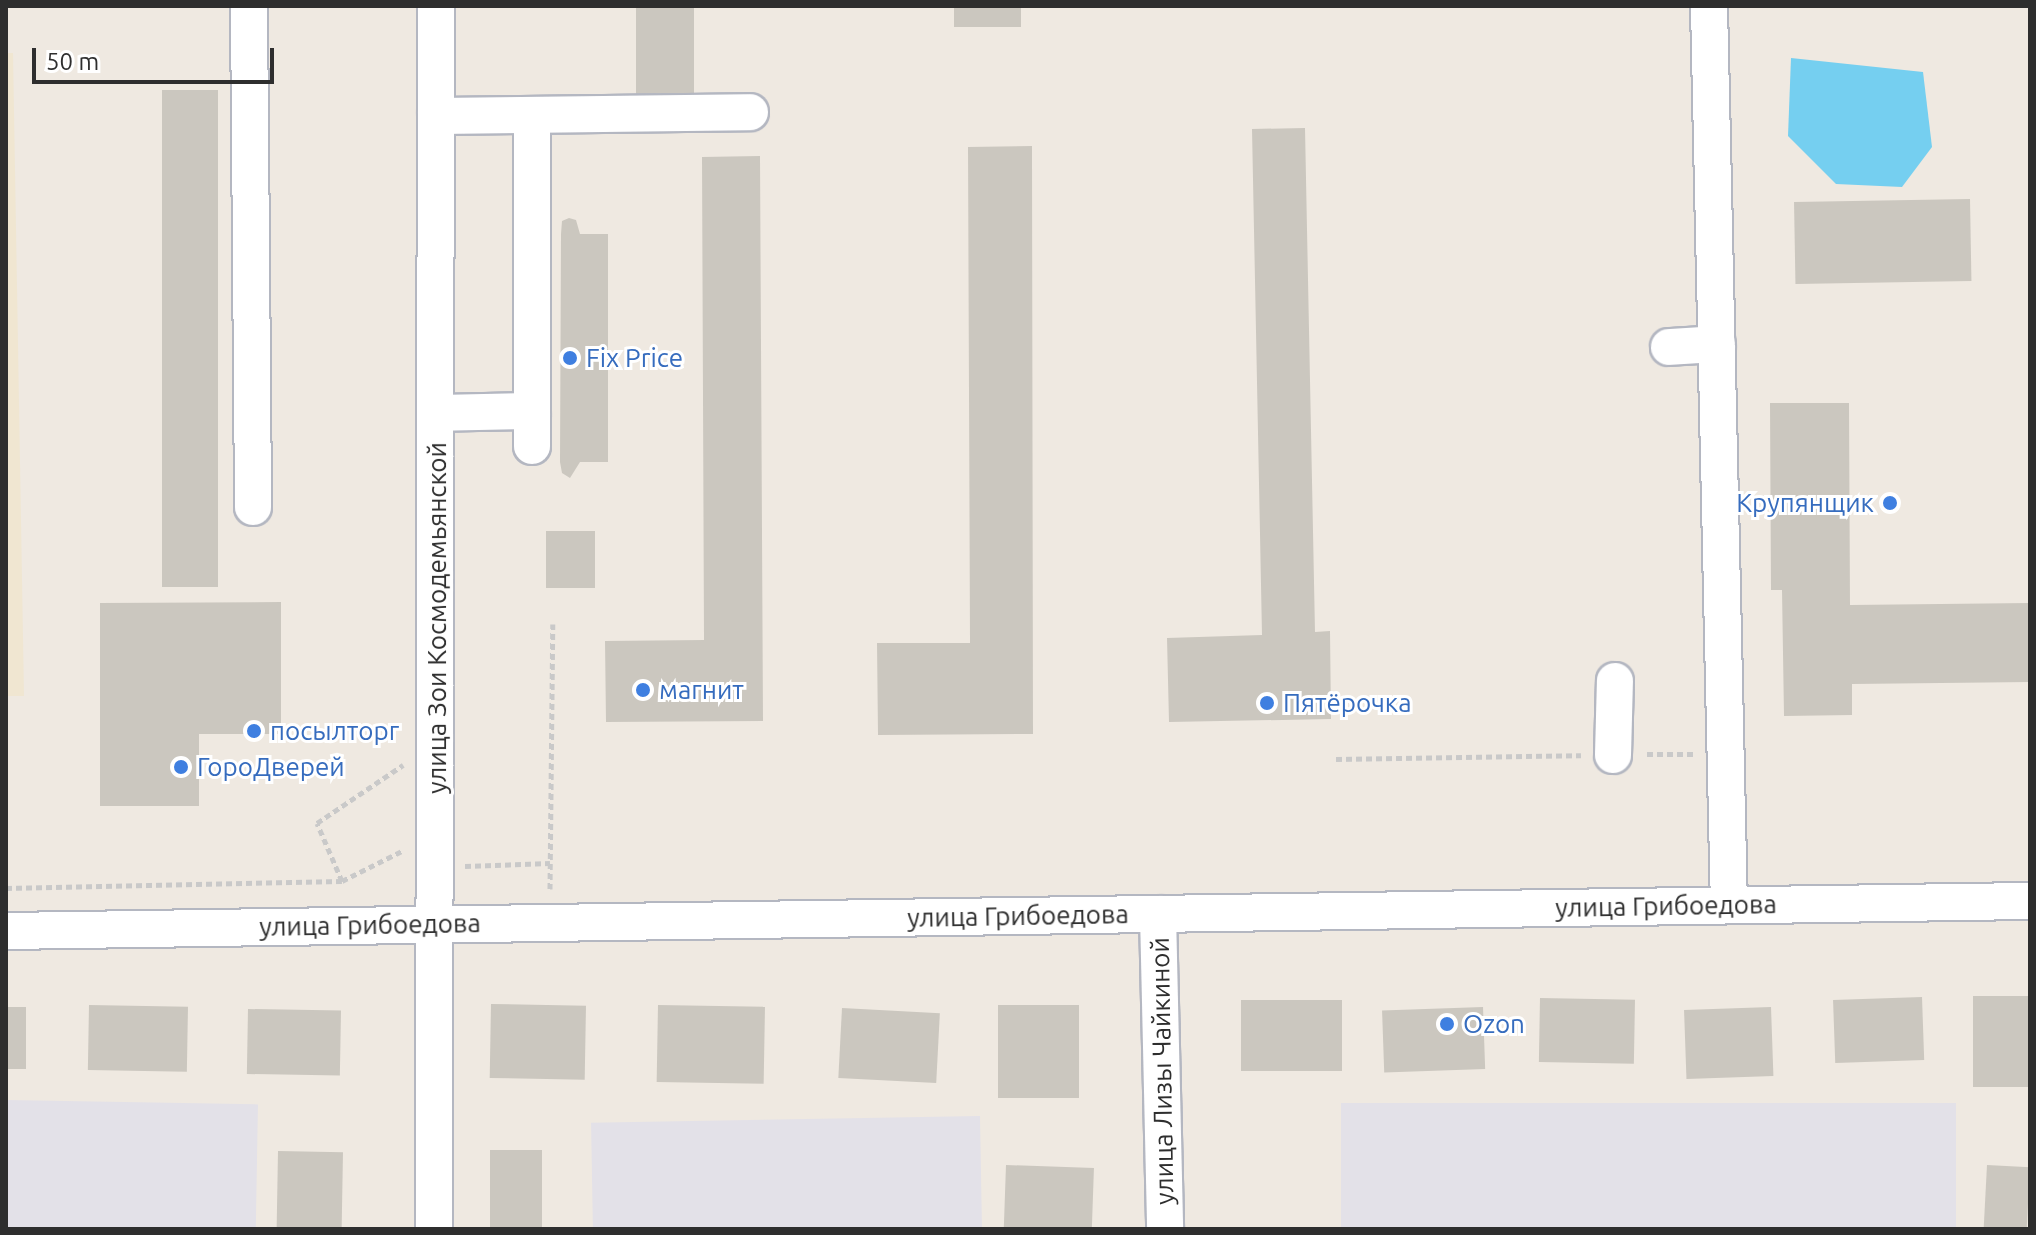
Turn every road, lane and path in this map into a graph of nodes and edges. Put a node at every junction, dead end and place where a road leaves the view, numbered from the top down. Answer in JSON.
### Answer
{"nodes":[{"id":1,"x":249,"y":6,"type":"edge"},
{"id":2,"x":436,"y":6,"type":"edge"},
{"id":3,"x":1709,"y":6,"type":"edge"},
{"id":4,"x":750,"y":112,"type":"dead end"},
{"id":5,"x":532,"y":115,"type":"junction"},
{"id":6,"x":436,"y":116,"type":"junction"},
{"id":7,"x":1717,"y":344,"type":"junction"},
{"id":8,"x":1669,"y":347,"type":"dead end"},
{"id":9,"x":436,"y":413,"type":"junction"},
{"id":10,"x":253,"y":507,"type":"dead end"},
{"id":11,"x":553,"y":624,"type":"dead end"},
{"id":12,"x":1615,"y":681,"type":"dead end"},
{"id":13,"x":437,"y":742,"type":"junction"},
{"id":14,"x":1726,"y":753,"type":"junction"},
{"id":15,"x":1613,"y":755,"type":"junction"},
{"id":16,"x":1336,"y":759,"type":"dead end"},
{"id":17,"x":550,"y":863,"type":"junction"},
{"id":18,"x":437,"y":867,"type":"junction"},
{"id":19,"x":342,"y":881,"type":"junction"},
{"id":20,"x":6,"y":888,"type":"edge"},
{"id":21,"x":2030,"y":901,"type":"edge"},
{"id":22,"x":1729,"y":905,"type":"junction"},
{"id":23,"x":1158,"y":914,"type":"junction"},
{"id":24,"x":550,"y":922,"type":"junction"},
{"id":25,"x":437,"y":924,"type":"junction"},
{"id":26,"x":6,"y":931,"type":"edge"},
{"id":27,"x":434,"y":1229,"type":"edge"},
{"id":28,"x":1165,"y":1229,"type":"edge"}],
"edges":[{"from":1,"to":10,"type":"street"},
{"from":2,"to":6,"type":"street","name":"улица Зои Космодемьянской"},
{"from":3,"to":7,"type":"street"},
{"from":4,"to":5,"type":"street"},
{"from":5,"to":6,"type":"street"},
{"from":5,"to":9,"type":"street"},
{"from":6,"to":9,"type":"street","name":"улица Зои Космодемьянской"},
{"from":7,"to":8,"type":"street"},
{"from":7,"to":14,"type":"street"},
{"from":9,"to":13,"type":"street","name":"улица Зои Космодемьянской"},
{"from":11,"to":17,"type":"path"},
{"from":12,"to":15,"type":"street"},
{"from":13,"to":18,"type":"street","name":"улица Зои Космодемьянской"},
{"from":13,"to":19,"type":"path"},
{"from":14,"to":15,"type":"path"},
{"from":14,"to":22,"type":"street"},
{"from":15,"to":16,"type":"path"},
{"from":17,"to":18,"type":"path"},
{"from":17,"to":24,"type":"path"},
{"from":18,"to":19,"type":"path"},
{"from":18,"to":25,"type":"street","name":"улица Зои Космодемьянской"},
{"from":19,"to":20,"type":"path"},
{"from":21,"to":22,"type":"street","name":"улица Грибоедова"},
{"from":22,"to":23,"type":"street","name":"улица Грибоедова"},
{"from":23,"to":24,"type":"street","name":"улица Грибоедова"},
{"from":23,"to":28,"type":"street","name":"улица Лизы Чайкиной"},
{"from":24,"to":25,"type":"street","name":"улица Грибоедова"},
{"from":25,"to":26,"type":"street","name":"улица Грибоедова"},
{"from":25,"to":27,"type":"street","name":"улица Зои Космодемьянской"}]}
